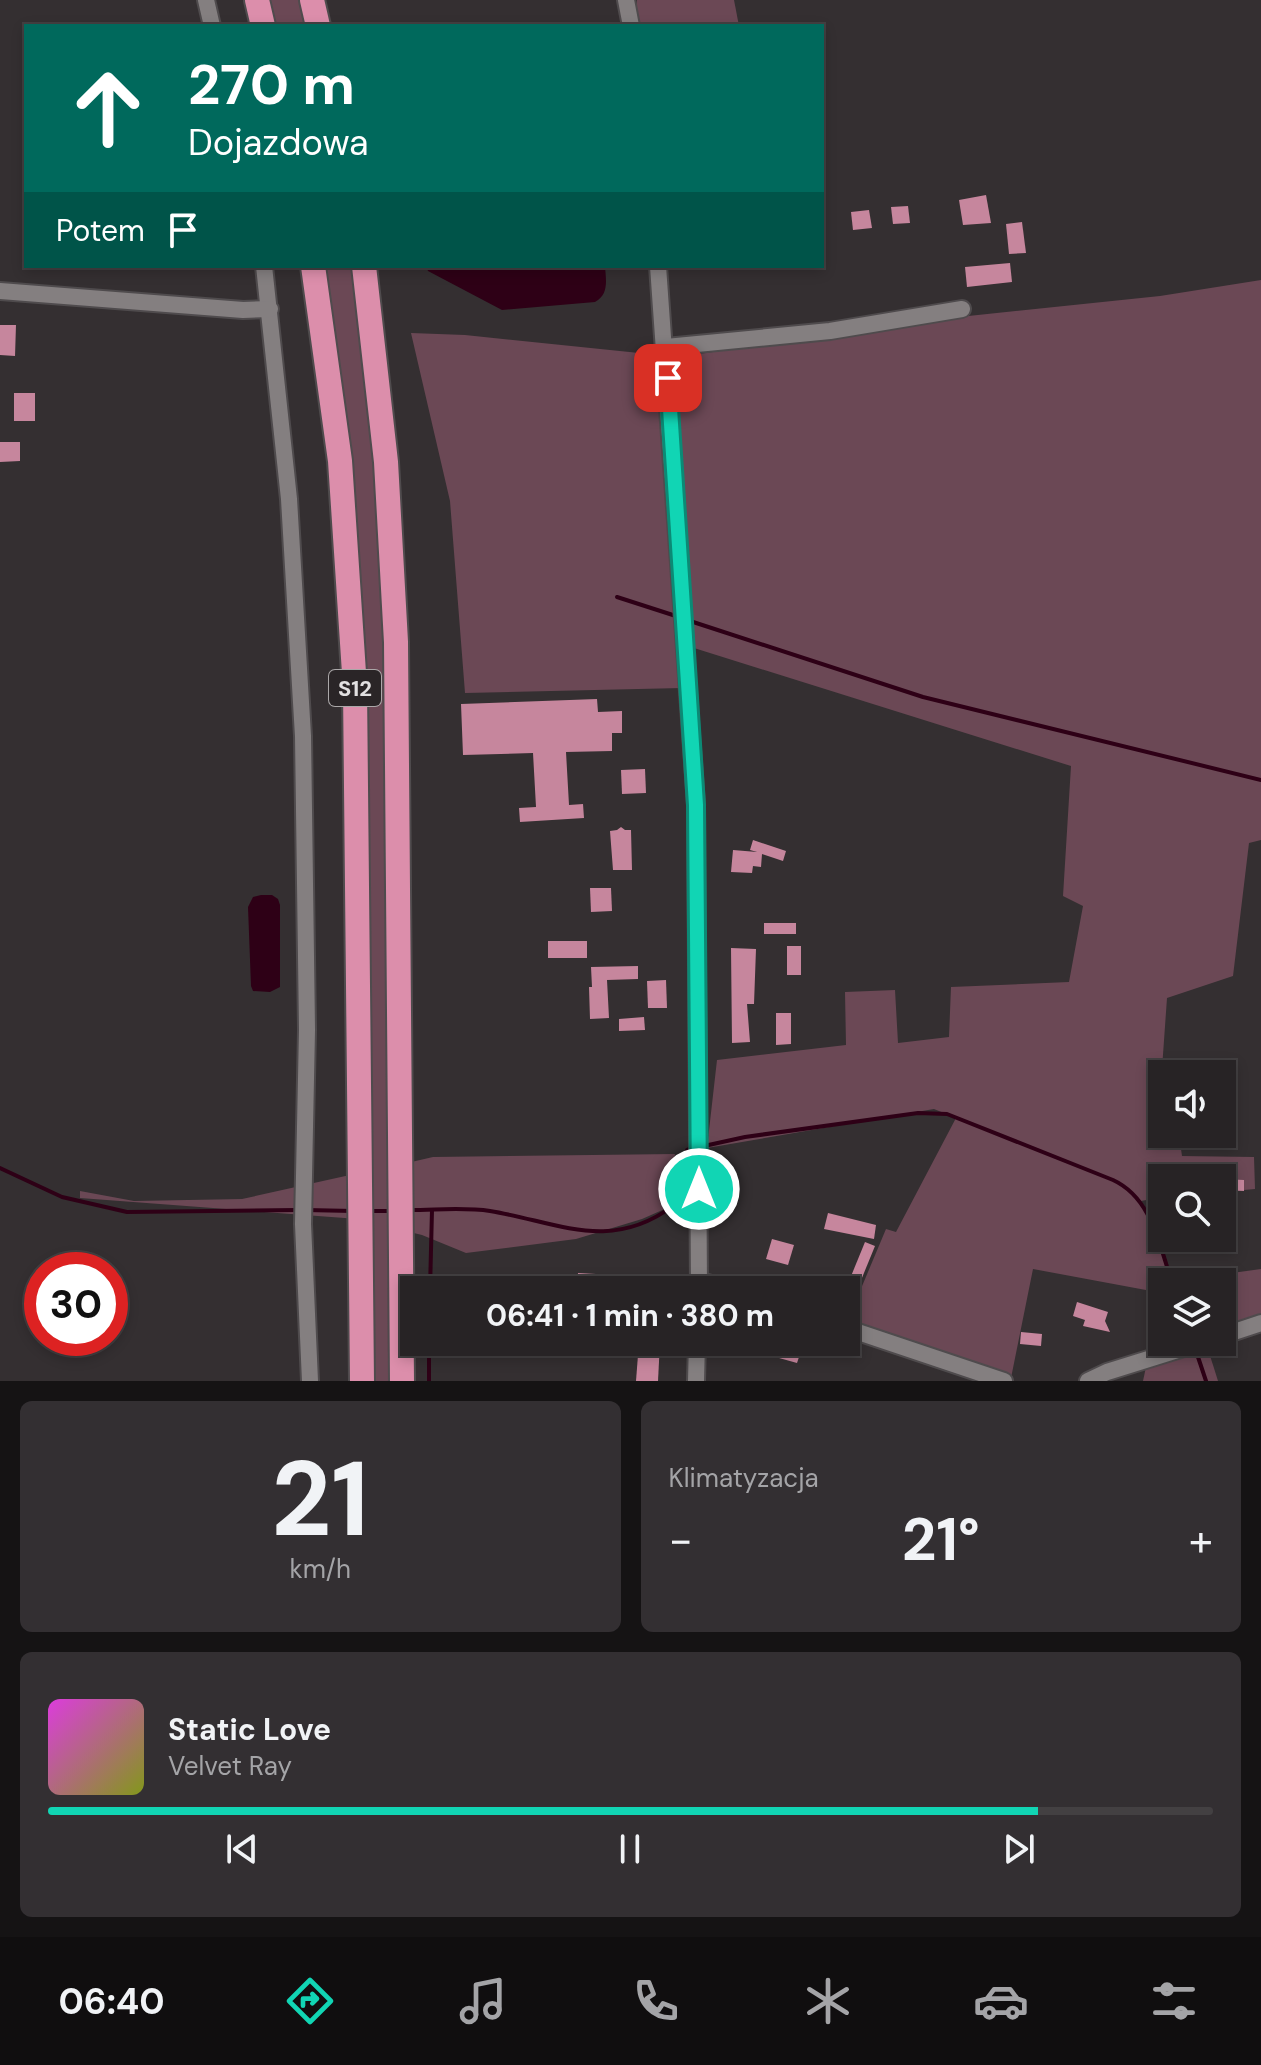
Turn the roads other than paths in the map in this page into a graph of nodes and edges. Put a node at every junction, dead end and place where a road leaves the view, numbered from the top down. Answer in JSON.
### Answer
{"nodes":[{"id":1,"x":206,"y":0,"type":"edge"},
{"id":2,"x":257,"y":0,"type":"edge"},
{"id":3,"x":312,"y":0,"type":"edge"},
{"id":4,"x":626,"y":0,"type":"edge"},
{"id":5,"x":212,"y":24,"type":"edge"},
{"id":6,"x":263,"y":24,"type":"edge"},
{"id":7,"x":318,"y":24,"type":"edge"},
{"id":8,"x":631,"y":24,"type":"edge"},
{"id":9,"x":264,"y":268,"type":"edge"},
{"id":10,"x":313,"y":268,"type":"edge"},
{"id":11,"x":364,"y":268,"type":"edge"},
{"id":12,"x":658,"y":268,"type":"edge"},
{"id":13,"x":0,"y":291,"type":"edge"},
{"id":14,"x":270,"y":309,"type":"junction"},
{"id":15,"x":962,"y":309,"type":"dead end"},
{"id":16,"x":666,"y":347,"type":"junction"},
{"id":17,"x":699,"y":1276,"type":"edge"},
{"id":18,"x":1261,"y":1323,"type":"edge"},
{"id":19,"x":1236,"y":1331,"type":"edge"},
{"id":20,"x":860,"y":1333,"type":"edge"},
{"id":21,"x":697,"y":1356,"type":"edge"},
{"id":22,"x":1161,"y":1356,"type":"edge"},
{"id":23,"x":310,"y":1381,"type":"edge"},
{"id":24,"x":362,"y":1381,"type":"edge"},
{"id":25,"x":402,"y":1381,"type":"edge"},
{"id":26,"x":696,"y":1381,"type":"edge"},
{"id":27,"x":1004,"y":1381,"type":"edge"},
{"id":28,"x":1088,"y":1381,"type":"edge"}],
"edges":[{"from":1,"to":5,"type":"street"},
{"from":2,"to":6,"type":"highway"},
{"from":3,"to":7,"type":"highway"},
{"from":4,"to":8,"type":"street"},
{"from":9,"to":14,"type":"street"},
{"from":10,"to":24,"type":"highway","number":"S12"},
{"from":11,"to":25,"type":"highway","number":"S12"},
{"from":12,"to":16,"type":"street"},
{"from":13,"to":14,"type":"street"},
{"from":14,"to":23,"type":"street"},
{"from":15,"to":16,"type":"street"},
{"from":16,"to":17,"type":"street"},
{"from":18,"to":19,"type":"street"},
{"from":20,"to":27,"type":"street"},
{"from":21,"to":26,"type":"street"},
{"from":22,"to":28,"type":"street"}]}
